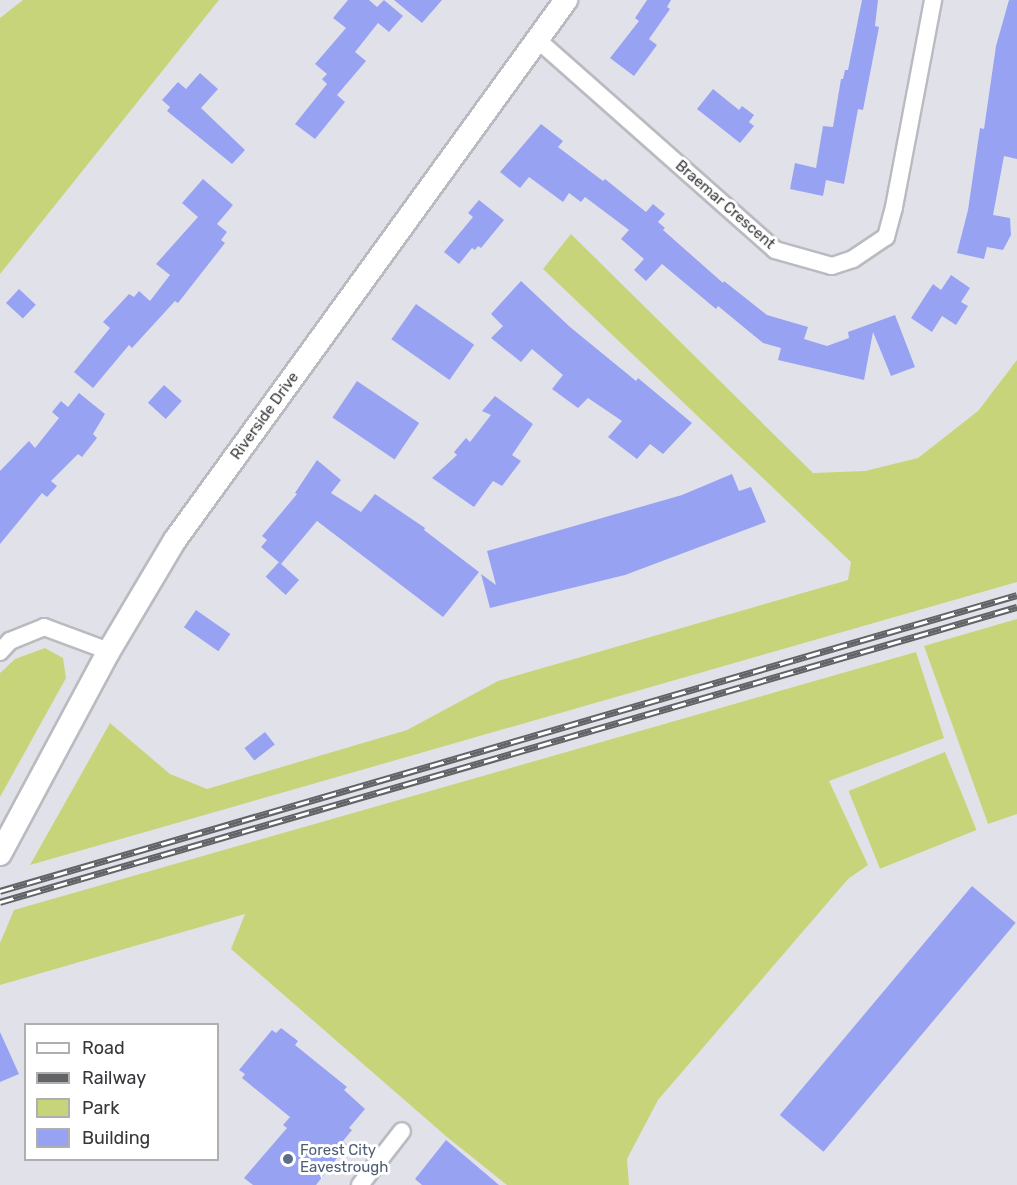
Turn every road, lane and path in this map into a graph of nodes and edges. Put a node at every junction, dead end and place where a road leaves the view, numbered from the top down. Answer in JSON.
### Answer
{"nodes":[{"id":1,"x":566,"y":0,"type":"edge"},
{"id":2,"x":933,"y":0,"type":"edge"},
{"id":3,"x":539,"y":41,"type":"junction"},
{"id":4,"x":109,"y":651,"type":"junction"},
{"id":5,"x":0,"y":652,"type":"edge"},
{"id":6,"x":0,"y":854,"type":"edge"},
{"id":7,"x":402,"y":1131,"type":"dead end"},
{"id":8,"x":360,"y":1185,"type":"edge"}],
"edges":[{"from":1,"to":3,"type":"main road","name":"Riverside Drive"},
{"from":2,"to":3,"type":"street","name":"Braemar Crescent"},
{"from":3,"to":4,"type":"main road","name":"Riverside Drive"},
{"from":4,"to":5,"type":"street"},
{"from":4,"to":6,"type":"main road","name":"Riverside Drive"},
{"from":7,"to":8,"type":"street"}]}
